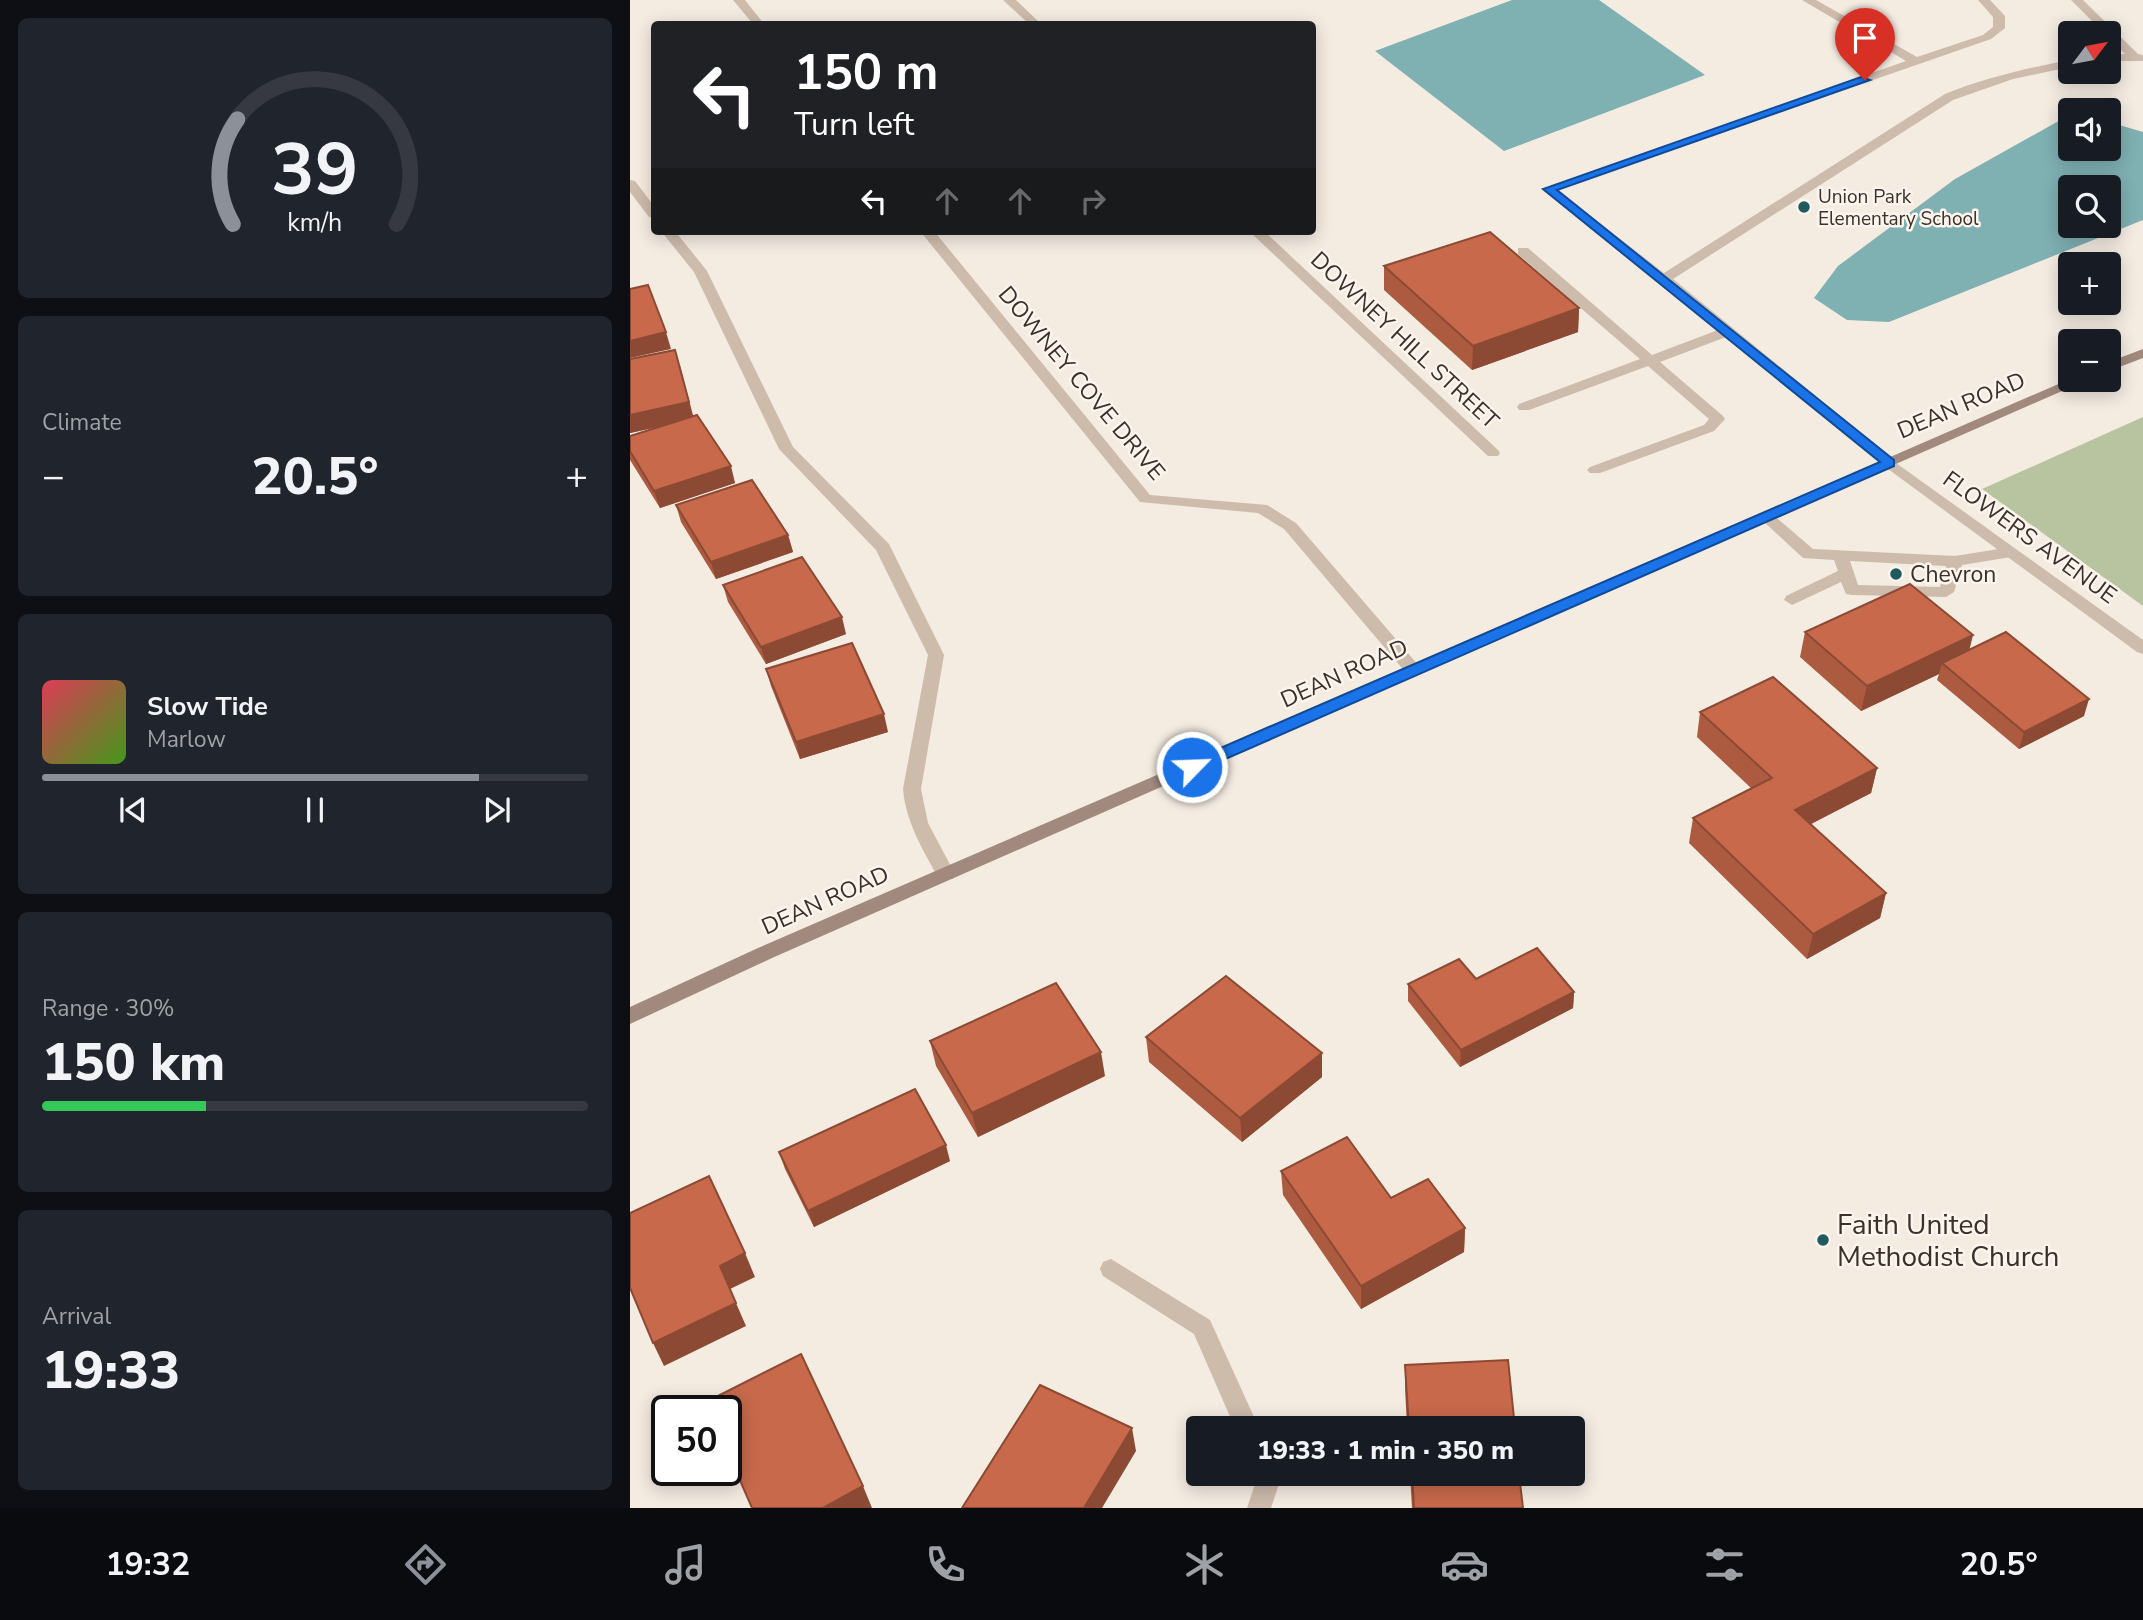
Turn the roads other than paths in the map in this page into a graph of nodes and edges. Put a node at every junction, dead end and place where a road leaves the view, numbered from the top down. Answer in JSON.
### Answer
{"nodes":[{"id":1,"x":739,"y":0,"type":"edge"},
{"id":2,"x":1009,"y":0,"type":"edge"},
{"id":3,"x":1808,"y":0,"type":"edge"},
{"id":4,"x":1984,"y":0,"type":"edge"},
{"id":5,"x":2077,"y":0,"type":"edge"},
{"id":6,"x":756,"y":21,"type":"edge"},
{"id":7,"x":1032,"y":21,"type":"edge"},
{"id":8,"x":2121,"y":58,"type":"edge"},
{"id":9,"x":2139,"y":58,"type":"edge"},
{"id":10,"x":1916,"y":62,"type":"junction"},
{"id":11,"x":2058,"y":66,"type":"edge"},
{"id":12,"x":630,"y":184,"type":"edge"},
{"id":13,"x":651,"y":210,"type":"edge"},
{"id":14,"x":671,"y":235,"type":"edge"},
{"id":15,"x":930,"y":235,"type":"edge"},
{"id":16,"x":1260,"y":235,"type":"edge"},
{"id":17,"x":1523,"y":251,"type":"dead end"},
{"id":18,"x":1664,"y":279,"type":"junction"},
{"id":19,"x":1727,"y":331,"type":"junction"},
{"id":20,"x":2143,"y":353,"type":"edge"},
{"id":21,"x":1650,"y":361,"type":"junction"},
{"id":22,"x":2121,"y":362,"type":"edge"},
{"id":23,"x":2058,"y":390,"type":"edge"},
{"id":24,"x":1524,"y":407,"type":"dead end"},
{"id":25,"x":1493,"y":453,"type":"dead end"},
{"id":26,"x":1889,"y":463,"type":"junction"},
{"id":27,"x":1595,"y":470,"type":"dead end"},
{"id":28,"x":1766,"y":516,"type":"junction"},
{"id":29,"x":2011,"y":552,"type":"junction"},
{"id":30,"x":1840,"y":555,"type":"junction"},
{"id":31,"x":1955,"y":561,"type":"junction"},
{"id":32,"x":1847,"y":573,"type":"junction"},
{"id":33,"x":1792,"y":600,"type":"dead end"},
{"id":34,"x":2143,"y":648,"type":"edge"},
{"id":35,"x":1413,"y":670,"type":"junction"},
{"id":36,"x":946,"y":874,"type":"junction"},
{"id":37,"x":630,"y":1016,"type":"edge"},
{"id":38,"x":1111,"y":1269,"type":"dead end"},
{"id":39,"x":1242,"y":1416,"type":"edge"},
{"id":40,"x":1266,"y":1486,"type":"edge"},
{"id":41,"x":1259,"y":1508,"type":"edge"}],
"edges":[{"from":1,"to":6,"type":"street"},
{"from":2,"to":7,"type":"street"},
{"from":3,"to":10,"type":"street"},
{"from":4,"to":10,"type":"street"},
{"from":5,"to":9,"type":"street"},
{"from":8,"to":9,"type":"street"},
{"from":10,"to":18,"type":"street","name":"FLOWERS AVENUE"},
{"from":11,"to":18,"type":"street"},
{"from":12,"to":13,"type":"street"},
{"from":14,"to":36,"type":"street"},
{"from":15,"to":35,"type":"street","name":"DOWNEY COVE DRIVE"},
{"from":16,"to":25,"type":"street","name":"DOWNEY HILL STREET"},
{"from":17,"to":21,"type":"street"},
{"from":18,"to":19,"type":"street","name":"FLOWERS AVENUE"},
{"from":19,"to":21,"type":"street"},
{"from":19,"to":26,"type":"street","name":"FLOWERS AVENUE"},
{"from":20,"to":22,"type":"main road"},
{"from":21,"to":24,"type":"street"},
{"from":21,"to":27,"type":"street"},
{"from":23,"to":26,"type":"main road","name":"DEAN ROAD"},
{"from":26,"to":28,"type":"main road","name":"DEAN ROAD"},
{"from":26,"to":29,"type":"street","name":"FLOWERS AVENUE"},
{"from":28,"to":30,"type":"street"},
{"from":28,"to":35,"type":"main road","name":"DEAN ROAD"},
{"from":29,"to":31,"type":"street"},
{"from":29,"to":34,"type":"street","name":"FLOWERS AVENUE"},
{"from":30,"to":31,"type":"street"},
{"from":30,"to":32,"type":"street"},
{"from":31,"to":32,"type":"street"},
{"from":32,"to":33,"type":"street"},
{"from":35,"to":36,"type":"main road","name":"DEAN ROAD"},
{"from":36,"to":37,"type":"main road","name":"DEAN ROAD"},
{"from":38,"to":39,"type":"street"},
{"from":40,"to":41,"type":"street"}]}
